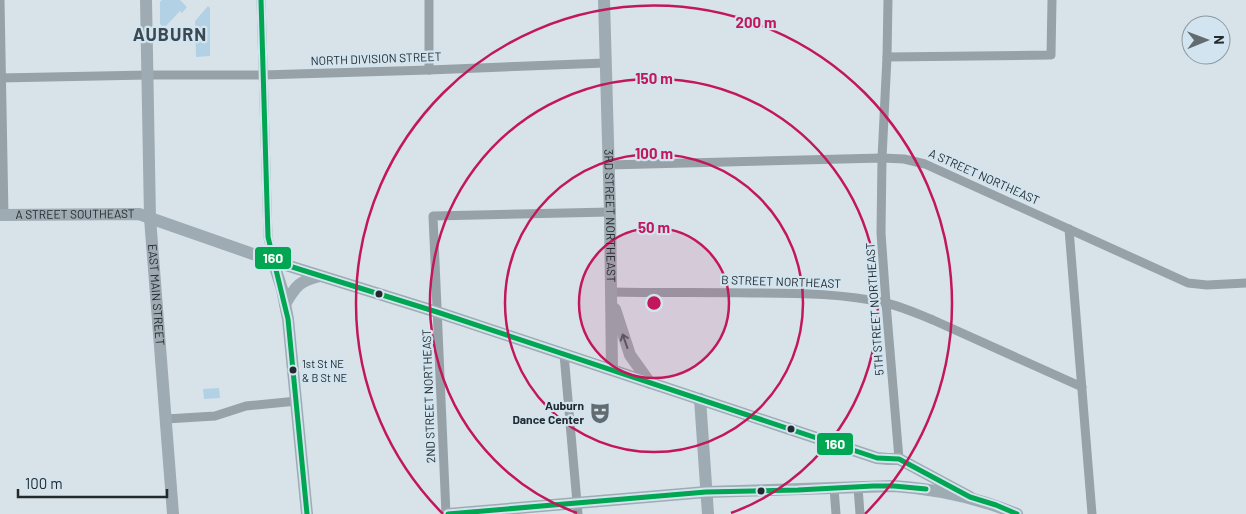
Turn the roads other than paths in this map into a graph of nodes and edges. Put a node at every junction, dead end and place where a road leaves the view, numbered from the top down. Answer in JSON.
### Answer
{"nodes":[{"id":1,"x":0,"y":0,"type":"edge"},
{"id":2,"x":146,"y":0,"type":"edge"},
{"id":3,"x":261,"y":0,"type":"edge"},
{"id":4,"x":428,"y":0,"type":"edge"},
{"id":5,"x":604,"y":0,"type":"edge"},
{"id":6,"x":888,"y":0,"type":"edge"},
{"id":7,"x":1052,"y":0,"type":"edge"},
{"id":8,"x":887,"y":57,"type":"junction"},
{"id":9,"x":605,"y":63,"type":"junction"},
{"id":10,"x":429,"y":70,"type":"junction"},
{"id":11,"x":148,"y":75,"type":"junction"},
{"id":12,"x":262,"y":75,"type":"junction"},
{"id":13,"x":1,"y":78,"type":"edge"},
{"id":14,"x":882,"y":158,"type":"junction"},
{"id":15,"x":608,"y":165,"type":"junction"},
{"id":16,"x":610,"y":212,"type":"junction"},
{"id":17,"x":2,"y":215,"type":"edge"},
{"id":18,"x":150,"y":218,"type":"junction"},
{"id":19,"x":1069,"y":229,"type":"junction"},
{"id":20,"x":273,"y":261,"type":"junction"},
{"id":21,"x":320,"y":276,"type":"junction"},
{"id":22,"x":1246,"y":282,"type":"edge"},
{"id":23,"x":611,"y":292,"type":"junction"},
{"id":24,"x":886,"y":303,"type":"junction"},
{"id":25,"x":285,"y":304,"type":"junction"},
{"id":26,"x":437,"y":312,"type":"junction"},
{"id":27,"x":564,"y":354,"type":"junction"},
{"id":28,"x":612,"y":369,"type":"junction"},
{"id":29,"x":650,"y":383,"type":"junction"},
{"id":30,"x":1082,"y":387,"type":"junction"},
{"id":31,"x":700,"y":399,"type":"junction"},
{"id":32,"x":297,"y":401,"type":"junction"},
{"id":33,"x":166,"y":420,"type":"junction"},
{"id":34,"x":899,"y":459,"type":"junction"},
{"id":35,"x":858,"y":487,"type":"junction"},
{"id":36,"x":834,"y":488,"type":"junction"},
{"id":37,"x":706,"y":492,"type":"junction"},
{"id":38,"x":970,"y":497,"type":"junction"},
{"id":39,"x":577,"y":509,"type":"edge"},
{"id":40,"x":996,"y":510,"type":"edge"},
{"id":41,"x":173,"y":514,"type":"edge"},
{"id":42,"x":307,"y":514,"type":"edge"},
{"id":43,"x":447,"y":514,"type":"edge"},
{"id":44,"x":708,"y":514,"type":"edge"},
{"id":45,"x":836,"y":514,"type":"edge"},
{"id":46,"x":860,"y":514,"type":"edge"},
{"id":47,"x":1017,"y":514,"type":"edge"},
{"id":48,"x":1092,"y":514,"type":"edge"}],
"edges":[{"from":1,"to":13,"type":"street"},
{"from":2,"to":11,"type":"main road","name":"EAST MAIN STREET"},
{"from":3,"to":12,"type":"street"},
{"from":4,"to":10,"type":"street"},
{"from":5,"to":9,"type":"main road","name":"3RD STREET NORTHEAST"},
{"from":6,"to":8,"type":"street","name":"5TH STREET NORTHEAST"},
{"from":7,"to":8,"type":"street"},
{"from":8,"to":14,"type":"street","name":"5TH STREET NORTHEAST"},
{"from":9,"to":10,"type":"street","name":"NORTH DIVISION STREET"},
{"from":9,"to":15,"type":"main road","name":"3RD STREET NORTHEAST"},
{"from":10,"to":12,"type":"street","name":"NORTH DIVISION STREET"},
{"from":11,"to":12,"type":"street","name":"NORTH DIVISION STREET"},
{"from":11,"to":13,"type":"street","name":"NORTH DIVISION STREET"},
{"from":11,"to":18,"type":"main road","name":"EAST MAIN STREET"},
{"from":12,"to":20,"type":"street"},
{"from":13,"to":17,"type":"street"},
{"from":14,"to":15,"type":"street","name":"A STREET NORTHEAST"},
{"from":14,"to":19,"type":"street","name":"A STREET NORTHEAST"},
{"from":14,"to":24,"type":"street","name":"5TH STREET NORTHEAST"},
{"from":15,"to":16,"type":"main road","name":"3RD STREET NORTHEAST"},
{"from":16,"to":23,"type":"main road","name":"3RD STREET NORTHEAST"},
{"from":16,"to":26,"type":"street","name":"2ND STREET NORTHEAST"},
{"from":17,"to":18,"type":"main road","name":"A STREET SOUTHEAST"},
{"from":18,"to":20,"type":"main road","name":"A STREET SOUTHEAST"},
{"from":18,"to":33,"type":"main road","name":"EAST MAIN STREET"},
{"from":19,"to":22,"type":"street","name":"A STREET NORTHEAST"},
{"from":19,"to":30,"type":"street"},
{"from":20,"to":21,"type":"main road","name":"A STREET SOUTHEAST"},
{"from":20,"to":25,"type":"main road"},
{"from":21,"to":25,"type":"main road"},
{"from":21,"to":26,"type":"main road","name":"A STREET SOUTHEAST"},
{"from":23,"to":24,"type":"street","name":"B STREET NORTHEAST"},
{"from":23,"to":28,"type":"main road","name":"3RD STREET NORTHEAST"},
{"from":29,"to":23,"type":"main road","one_way":true},
{"from":24,"to":30,"type":"street","name":"B STREET NORTHEAST"},
{"from":24,"to":34,"type":"street","name":"5TH STREET NORTHEAST"},
{"from":25,"to":32,"type":"main road"},
{"from":26,"to":27,"type":"main road","name":"A STREET SOUTHEAST"},
{"from":26,"to":43,"type":"street","name":"2ND STREET NORTHEAST"},
{"from":27,"to":28,"type":"main road","name":"A STREET SOUTHEAST"},
{"from":27,"to":39,"type":"street"},
{"from":28,"to":29,"type":"main road","name":"A STREET SOUTHEAST"},
{"from":29,"to":31,"type":"main road","name":"A STREET SOUTHEAST"},
{"from":30,"to":48,"type":"street"},
{"from":31,"to":34,"type":"main road","name":"A STREET SOUTHEAST"},
{"from":31,"to":37,"type":"main road"},
{"from":32,"to":33,"type":"street"},
{"from":32,"to":42,"type":"main road"},
{"from":33,"to":41,"type":"main road","name":"EAST MAIN STREET"},
{"from":34,"to":38,"type":"main road"},
{"from":35,"to":36,"type":"main road"},
{"from":35,"to":38,"type":"main road"},
{"from":35,"to":46,"type":"street"},
{"from":36,"to":37,"type":"main road"},
{"from":36,"to":45,"type":"street"},
{"from":37,"to":39,"type":"main road"},
{"from":37,"to":44,"type":"main road"},
{"from":38,"to":40,"type":"main road"},
{"from":39,"to":43,"type":"main road"},
{"from":40,"to":47,"type":"main road"}]}
